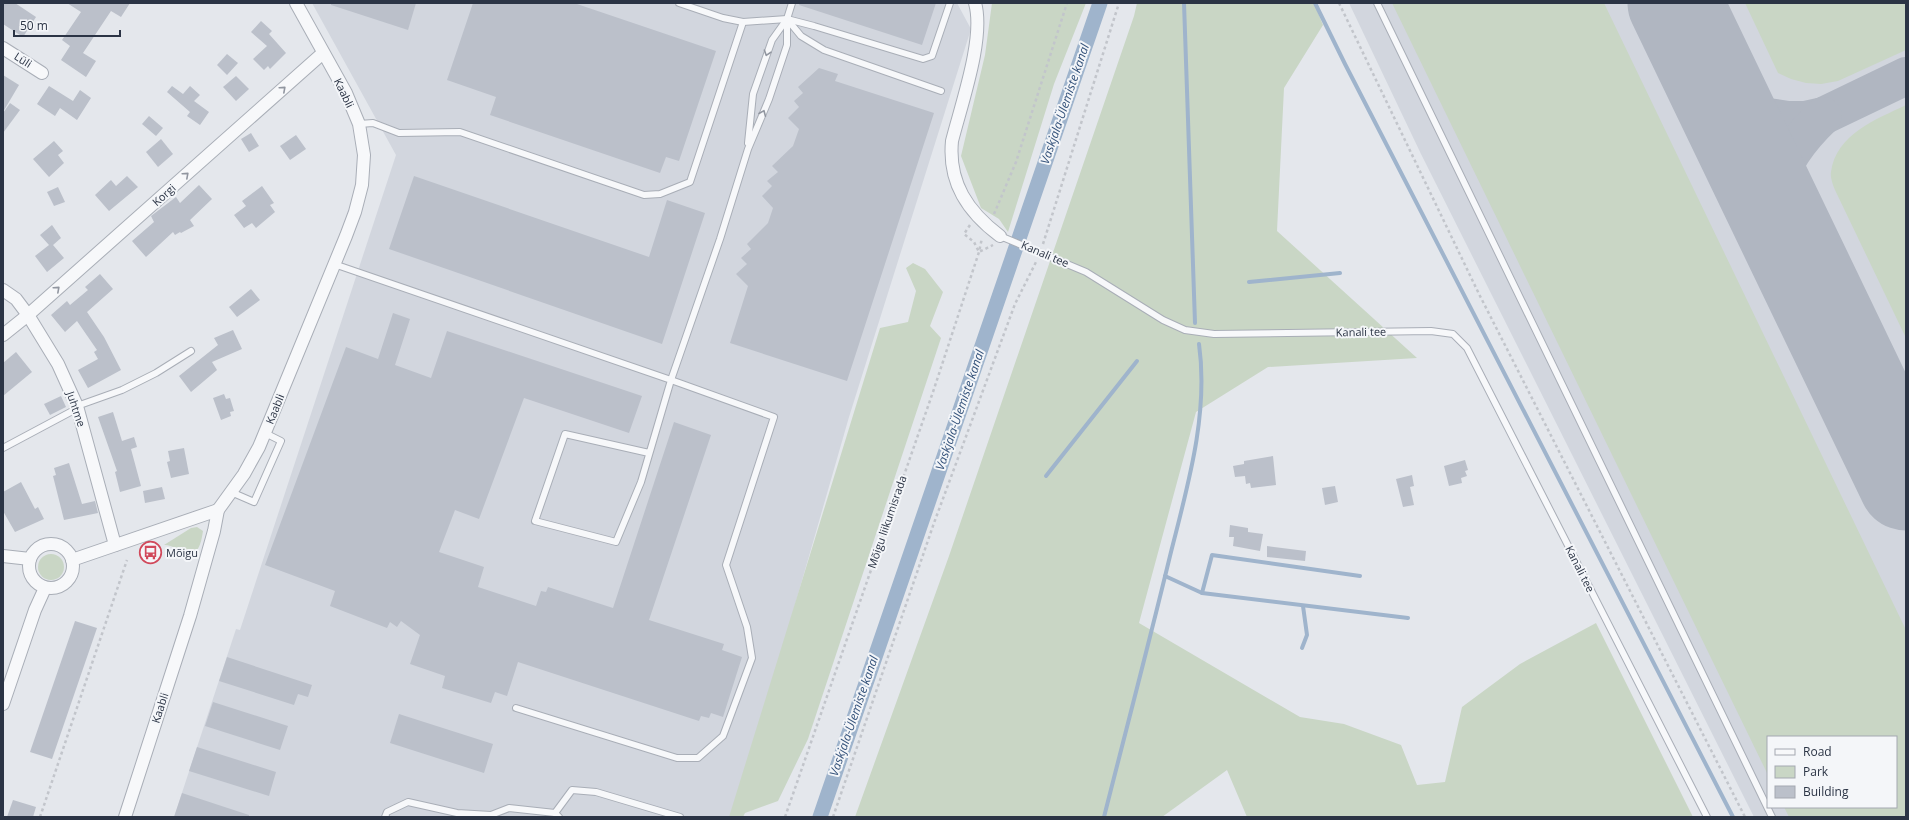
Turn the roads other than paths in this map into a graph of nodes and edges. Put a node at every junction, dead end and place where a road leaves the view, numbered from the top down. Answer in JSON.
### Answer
{"nodes":[{"id":1,"x":296,"y":3,"type":"edge"},
{"id":2,"x":679,"y":3,"type":"edge"},
{"id":3,"x":792,"y":3,"type":"edge"},
{"id":4,"x":950,"y":3,"type":"edge"},
{"id":5,"x":975,"y":3,"type":"edge"},
{"id":6,"x":1377,"y":3,"type":"edge"},
{"id":7,"x":787,"y":19,"type":"junction"},
{"id":8,"x":743,"y":22,"type":"junction"},
{"id":9,"x":3,"y":48,"type":"edge"},
{"id":10,"x":323,"y":53,"type":"junction"},
{"id":11,"x":42,"y":73,"type":"dead end"},
{"id":12,"x":941,"y":91,"type":"dead end"},
{"id":13,"x":359,"y":124,"type":"junction"},
{"id":14,"x":748,"y":149,"type":"junction"},
{"id":15,"x":1000,"y":236,"type":"joint"},
{"id":16,"x":334,"y":264,"type":"junction"},
{"id":17,"x":3,"y":290,"type":"edge"},
{"id":18,"x":28,"y":315,"type":"junction"},
{"id":19,"x":3,"y":335,"type":"edge"},
{"id":20,"x":191,"y":350,"type":"dead end"},
{"id":21,"x":671,"y":380,"type":"junction"},
{"id":22,"x":78,"y":407,"type":"junction"},
{"id":23,"x":265,"y":433,"type":"junction"},
{"id":24,"x":3,"y":448,"type":"edge"},
{"id":25,"x":649,"y":453,"type":"junction"},
{"id":26,"x":231,"y":492,"type":"junction"},
{"id":27,"x":218,"y":510,"type":"junction"},
{"id":28,"x":115,"y":545,"type":"junction"},
{"id":29,"x":3,"y":556,"type":"edge"},
{"id":30,"x":30,"y":559,"type":"junction"},
{"id":31,"x":72,"y":560,"type":"junction"},
{"id":32,"x":45,"y":588,"type":"junction"},
{"id":33,"x":3,"y":704,"type":"edge"},
{"id":34,"x":516,"y":708,"type":"dead end"},
{"id":35,"x":1767,"y":807,"type":"edge"},
{"id":36,"x":1768,"y":808,"type":"edge"},
{"id":37,"x":557,"y":815,"type":"edge"},
{"id":38,"x":125,"y":817,"type":"edge"},
{"id":39,"x":385,"y":817,"type":"edge"},
{"id":40,"x":680,"y":817,"type":"edge"},
{"id":41,"x":1707,"y":817,"type":"edge"},
{"id":42,"x":1772,"y":817,"type":"edge"}],
"edges":[{"from":1,"to":10,"type":"street","name":"Kaabli"},
{"from":2,"to":8,"type":"lane"},
{"from":3,"to":7,"type":"lane"},
{"from":4,"to":7,"type":"lane"},
{"from":5,"to":15,"type":"street","name":"Kanali tee"},
{"from":6,"to":35,"type":"lane"},
{"from":7,"to":8,"type":"lane"},
{"from":7,"to":12,"type":"lane"},
{"from":14,"to":7,"type":"lane","one_way":true},
{"from":7,"to":14,"type":"lane","one_way":true},
{"from":8,"to":13,"type":"lane"},
{"from":9,"to":11,"type":"street","name":"Lüli"},
{"from":10,"to":13,"type":"street","name":"Kaabli"},
{"from":18,"to":10,"type":"street","name":"Korgi","one_way":true},
{"from":13,"to":16,"type":"street","name":"Kaabli"},
{"from":14,"to":21,"type":"lane"},
{"from":15,"to":41,"type":"lane","name":"Kanali tee"},
{"from":16,"to":21,"type":"lane"},
{"from":16,"to":23,"type":"street","name":"Kaabli"},
{"from":17,"to":18,"type":"street","name":"Juhtme"},
{"from":18,"to":19,"type":"street","name":"Korgi"},
{"from":18,"to":22,"type":"street","name":"Juhtme"},
{"from":20,"to":22,"type":"lane"},
{"from":21,"to":25,"type":"lane"},
{"from":21,"to":34,"type":"lane"},
{"from":22,"to":24,"type":"lane"},
{"from":22,"to":28,"type":"street","name":"Juhtme"},
{"from":23,"to":26,"type":"street","name":"Kaabli"},
{"from":23,"to":26,"type":"lane"},
{"from":25,"to":25,"type":"lane"},
{"from":26,"to":27,"type":"street","name":"Kaabli"},
{"from":27,"to":28,"type":"street"},
{"from":27,"to":38,"type":"street","name":"Kaabli"},
{"from":28,"to":31,"type":"street"},
{"from":29,"to":30,"type":"street"},
{"from":30,"to":31,"type":"street"},
{"from":30,"to":32,"type":"street"},
{"from":31,"to":32,"type":"street"},
{"from":32,"to":33,"type":"street"},
{"from":36,"to":42,"type":"lane"},
{"from":37,"to":39,"type":"lane"},
{"from":37,"to":40,"type":"lane"}]}
